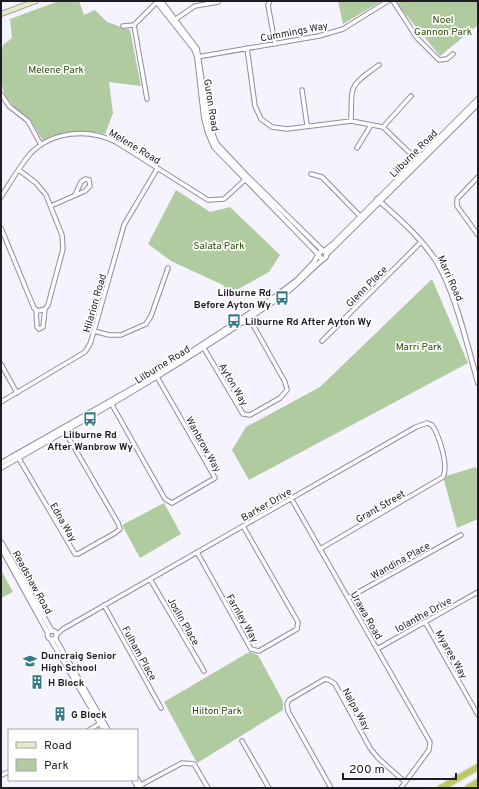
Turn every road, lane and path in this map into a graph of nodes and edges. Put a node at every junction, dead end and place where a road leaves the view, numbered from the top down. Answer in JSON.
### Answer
{"nodes":[{"id":1,"x":27,"y":1,"type":"edge"},
{"id":2,"x":36,"y":1,"type":"edge"},
{"id":3,"x":158,"y":1,"type":"edge"},
{"id":4,"x":270,"y":1,"type":"edge"},
{"id":5,"x":388,"y":1,"type":"edge"},
{"id":6,"x":393,"y":1,"type":"edge"},
{"id":7,"x":218,"y":2,"type":"dead end"},
{"id":8,"x":19,"y":4,"type":"edge"},
{"id":9,"x":1,"y":11,"type":"edge"},
{"id":10,"x":1,"y":14,"type":"edge"},
{"id":11,"x":174,"y":20,"type":"junction"},
{"id":12,"x":134,"y":25,"type":"junction"},
{"id":13,"x":123,"y":26,"type":"dead end"},
{"id":14,"x":275,"y":44,"type":"junction"},
{"id":15,"x":247,"y":48,"type":"junction"},
{"id":16,"x":453,"y":54,"type":"dead end"},
{"id":17,"x":198,"y":57,"type":"junction"},
{"id":18,"x":379,"y":65,"type":"dead end"},
{"id":19,"x":302,"y":90,"type":"dead end"},
{"id":20,"x":1,"y":94,"type":"edge"},
{"id":21,"x":410,"y":96,"type":"dead end"},
{"id":22,"x":147,"y":99,"type":"dead end"},
{"id":23,"x":478,"y":100,"type":"edge"},
{"id":24,"x":478,"y":104,"type":"edge"},
{"id":25,"x":351,"y":121,"type":"junction"},
{"id":26,"x":307,"y":125,"type":"junction"},
{"id":27,"x":371,"y":125,"type":"junction"},
{"id":28,"x":383,"y":127,"type":"junction"},
{"id":29,"x":41,"y":145,"type":"junction"},
{"id":30,"x":357,"y":148,"type":"dead end"},
{"id":31,"x":418,"y":161,"type":"junction"},
{"id":32,"x":157,"y":169,"type":"junction"},
{"id":33,"x":19,"y":170,"type":"junction"},
{"id":34,"x":312,"y":174,"type":"dead end"},
{"id":35,"x":478,"y":177,"type":"edge"},
{"id":36,"x":247,"y":179,"type":"junction"},
{"id":37,"x":75,"y":195,"type":"junction"},
{"id":38,"x":1,"y":197,"type":"edge"},
{"id":39,"x":379,"y":200,"type":"junction"},
{"id":40,"x":51,"y":206,"type":"junction"},
{"id":41,"x":362,"y":217,"type":"junction"},
{"id":42,"x":1,"y":228,"type":"edge"},
{"id":43,"x":478,"y":235,"type":"edge"},
{"id":44,"x":421,"y":242,"type":"junction"},
{"id":45,"x":324,"y":252,"type":"junction"},
{"id":46,"x":318,"y":254,"type":"junction"},
{"id":47,"x":322,"y":259,"type":"junction"},
{"id":48,"x":168,"y":268,"type":"dead end"},
{"id":49,"x":45,"y":309,"type":"junction"},
{"id":50,"x":36,"y":310,"type":"junction"},
{"id":51,"x":248,"y":317,"type":"junction"},
{"id":52,"x":94,"y":331,"type":"junction"},
{"id":53,"x":322,"y":341,"type":"dead end"},
{"id":54,"x":203,"y":346,"type":"junction"},
{"id":55,"x":1,"y":364,"type":"edge"},
{"id":56,"x":157,"y":376,"type":"junction"},
{"id":57,"x":478,"y":383,"type":"edge"},
{"id":58,"x":17,"y":393,"type":"junction"},
{"id":59,"x":1,"y":402,"type":"edge"},
{"id":60,"x":111,"y":403,"type":"junction"},
{"id":61,"x":64,"y":430,"type":"junction"},
{"id":62,"x":18,"y":456,"type":"junction"},
{"id":63,"x":1,"y":463,"type":"edge"},
{"id":64,"x":1,"y":468,"type":"edge"},
{"id":65,"x":445,"y":474,"type":"joint"},
{"id":66,"x":291,"y":498,"type":"junction"},
{"id":67,"x":243,"y":526,"type":"junction"},
{"id":68,"x":461,"y":535,"type":"dead end"},
{"id":69,"x":1,"y":542,"type":"edge"},
{"id":70,"x":1,"y":548,"type":"edge"},
{"id":71,"x":320,"y":549,"type":"junction"},
{"id":72,"x":197,"y":552,"type":"junction"},
{"id":73,"x":150,"y":579,"type":"junction"},
{"id":74,"x":478,"y":592,"type":"edge"},
{"id":75,"x":348,"y":598,"type":"junction"},
{"id":76,"x":104,"y":606,"type":"junction"},
{"id":77,"x":424,"y":622,"type":"junction"},
{"id":78,"x":53,"y":635,"type":"junction"},
{"id":79,"x":377,"y":649,"type":"junction"},
{"id":80,"x":204,"y":671,"type":"dead end"},
{"id":81,"x":161,"y":708,"type":"dead end"},
{"id":82,"x":478,"y":715,"type":"edge"},
{"id":83,"x":102,"y":722,"type":"junction"},
{"id":84,"x":91,"y":729,"type":"edge"},
{"id":85,"x":104,"y":729,"type":"edge"},
{"id":86,"x":107,"y":729,"type":"edge"},
{"id":87,"x":242,"y":741,"type":"dead end"},
{"id":88,"x":478,"y":767,"type":"edge"},
{"id":89,"x":405,"y":782,"type":"junction"},
{"id":90,"x":478,"y":782,"type":"edge"},
{"id":91,"x":140,"y":787,"type":"edge"},
{"id":92,"x":208,"y":788,"type":"edge"},
{"id":93,"x":269,"y":788,"type":"edge"},
{"id":94,"x":331,"y":788,"type":"edge"},
{"id":95,"x":401,"y":788,"type":"edge"},
{"id":96,"x":441,"y":788,"type":"edge"},
{"id":97,"x":468,"y":788,"type":"edge"}],
"edges":[{"from":1,"to":8,"type":"main road"},
{"from":2,"to":8,"type":"main road"},
{"from":3,"to":11,"type":"street","name":"Guron Road"},
{"from":3,"to":12,"type":"street"},
{"from":4,"to":14,"type":"street"},
{"from":5,"to":14,"type":"street","name":"Cummings Way"},
{"from":6,"to":16,"type":"street"},
{"from":7,"to":11,"type":"street"},
{"from":8,"to":9,"type":"main road"},
{"from":8,"to":10,"type":"main road"},
{"from":11,"to":17,"type":"street","name":"Guron Road"},
{"from":12,"to":13,"type":"street"},
{"from":12,"to":22,"type":"street"},
{"from":14,"to":15,"type":"street","name":"Cummings Way"},
{"from":15,"to":17,"type":"street","name":"Cummings Way"},
{"from":15,"to":26,"type":"street"},
{"from":17,"to":36,"type":"street","name":"Guron Road"},
{"from":18,"to":25,"type":"street"},
{"from":19,"to":26,"type":"street"},
{"from":20,"to":29,"type":"street"},
{"from":21,"to":28,"type":"street"},
{"from":23,"to":31,"type":"street","name":"Lilburne Road"},
{"from":24,"to":31,"type":"street","name":"Lilburne Road"},
{"from":25,"to":26,"type":"street"},
{"from":25,"to":27,"type":"street"},
{"from":27,"to":28,"type":"street"},
{"from":27,"to":30,"type":"street"},
{"from":28,"to":31,"type":"street"},
{"from":29,"to":32,"type":"street","name":"Melene Road"},
{"from":29,"to":33,"type":"street","name":"Melene Road"},
{"from":31,"to":39,"type":"street","name":"Lilburne Road"},
{"from":32,"to":36,"type":"street","name":"Melene Road"},
{"from":32,"to":52,"type":"street","name":"Hilarion Road"},
{"from":33,"to":38,"type":"street","name":"Melene Road"},
{"from":33,"to":40,"type":"street"},
{"from":34,"to":41,"type":"street"},
{"from":35,"to":43,"type":"street"},
{"from":36,"to":45,"type":"street","name":"Guron Road"},
{"from":36,"to":46,"type":"street","name":"Guron Road"},
{"from":37,"to":37,"type":"street"},
{"from":37,"to":40,"type":"street"},
{"from":39,"to":41,"type":"street","name":"Lilburne Road"},
{"from":39,"to":44,"type":"street","name":"Marri Road"},
{"from":40,"to":49,"type":"street"},
{"from":41,"to":45,"type":"street","name":"Lilburne Road"},
{"from":42,"to":50,"type":"street"},
{"from":44,"to":53,"type":"street","name":"Glenn Place"},
{"from":44,"to":57,"type":"street","name":"Marri Road"},
{"from":45,"to":46,"type":"street","name":"Lilburne Road"},
{"from":45,"to":47,"type":"street","name":"Lilburne Road"},
{"from":46,"to":47,"type":"street","name":"Guron Road"},
{"from":46,"to":51,"type":"street","name":"Lilburne Road"},
{"from":47,"to":51,"type":"street","name":"Lilburne Road"},
{"from":48,"to":52,"type":"street"},
{"from":49,"to":50,"type":"street"},
{"from":49,"to":50,"type":"street"},
{"from":51,"to":54,"type":"street","name":"Lilburne Road"},
{"from":51,"to":54,"type":"street","name":"Ayton Way"},
{"from":52,"to":58,"type":"street","name":"Hilarion Road"},
{"from":54,"to":56,"type":"street","name":"Lilburne Road"},
{"from":55,"to":58,"type":"street"},
{"from":56,"to":60,"type":"street","name":"Lilburne Road"},
{"from":56,"to":60,"type":"street","name":"Wanbrow Way"},
{"from":58,"to":59,"type":"street","name":"Hilarion Road"},
{"from":60,"to":61,"type":"street","name":"Lilburne Road"},
{"from":61,"to":62,"type":"street","name":"Lilburne Road"},
{"from":61,"to":62,"type":"street","name":"Edna Way"},
{"from":62,"to":63,"type":"street","name":"Lilburne Road"},
{"from":62,"to":64,"type":"street","name":"Lilburne Road"},
{"from":65,"to":66,"type":"street","name":"Barker Drive"},
{"from":65,"to":71,"type":"street","name":"Grant Street"},
{"from":66,"to":67,"type":"street","name":"Barker Drive"},
{"from":66,"to":71,"type":"street","name":"Urawa Road"},
{"from":67,"to":72,"type":"street","name":"Barker Drive"},
{"from":67,"to":72,"type":"street","name":"Farnley Way"},
{"from":68,"to":75,"type":"street","name":"Wandina Place"},
{"from":69,"to":78,"type":"street","name":"Readshaw Road"},
{"from":70,"to":78,"type":"street","name":"Readshaw Road"},
{"from":71,"to":75,"type":"street","name":"Urawa Road"},
{"from":72,"to":73,"type":"street","name":"Barker Drive"},
{"from":73,"to":76,"type":"street","name":"Barker Drive"},
{"from":73,"to":80,"type":"street","name":"Joslin Place"},
{"from":74,"to":77,"type":"street","name":"Iolanthe Drive"},
{"from":75,"to":79,"type":"street","name":"Urawa Road"},
{"from":76,"to":78,"type":"street","name":"Barker Drive"},
{"from":76,"to":81,"type":"street","name":"Fulham Place"},
{"from":77,"to":79,"type":"street","name":"Iolanthe Drive"},
{"from":77,"to":82,"type":"street","name":"Myaree Way"},
{"from":78,"to":83,"type":"street","name":"Readshaw Road"},
{"from":79,"to":89,"type":"street","name":"Urawa Road"},
{"from":83,"to":84,"type":"street"},
{"from":83,"to":85,"type":"street","name":"Readshaw Road"},
{"from":83,"to":86,"type":"street","name":"Readshaw Road"},
{"from":87,"to":93,"type":"street"},
{"from":88,"to":96,"type":"highway"},
{"from":89,"to":94,"type":"street","name":"Nalpa Way"},
{"from":89,"to":95,"type":"street"},
{"from":90,"to":97,"type":"highway"},
{"from":91,"to":92,"type":"street"}]}
